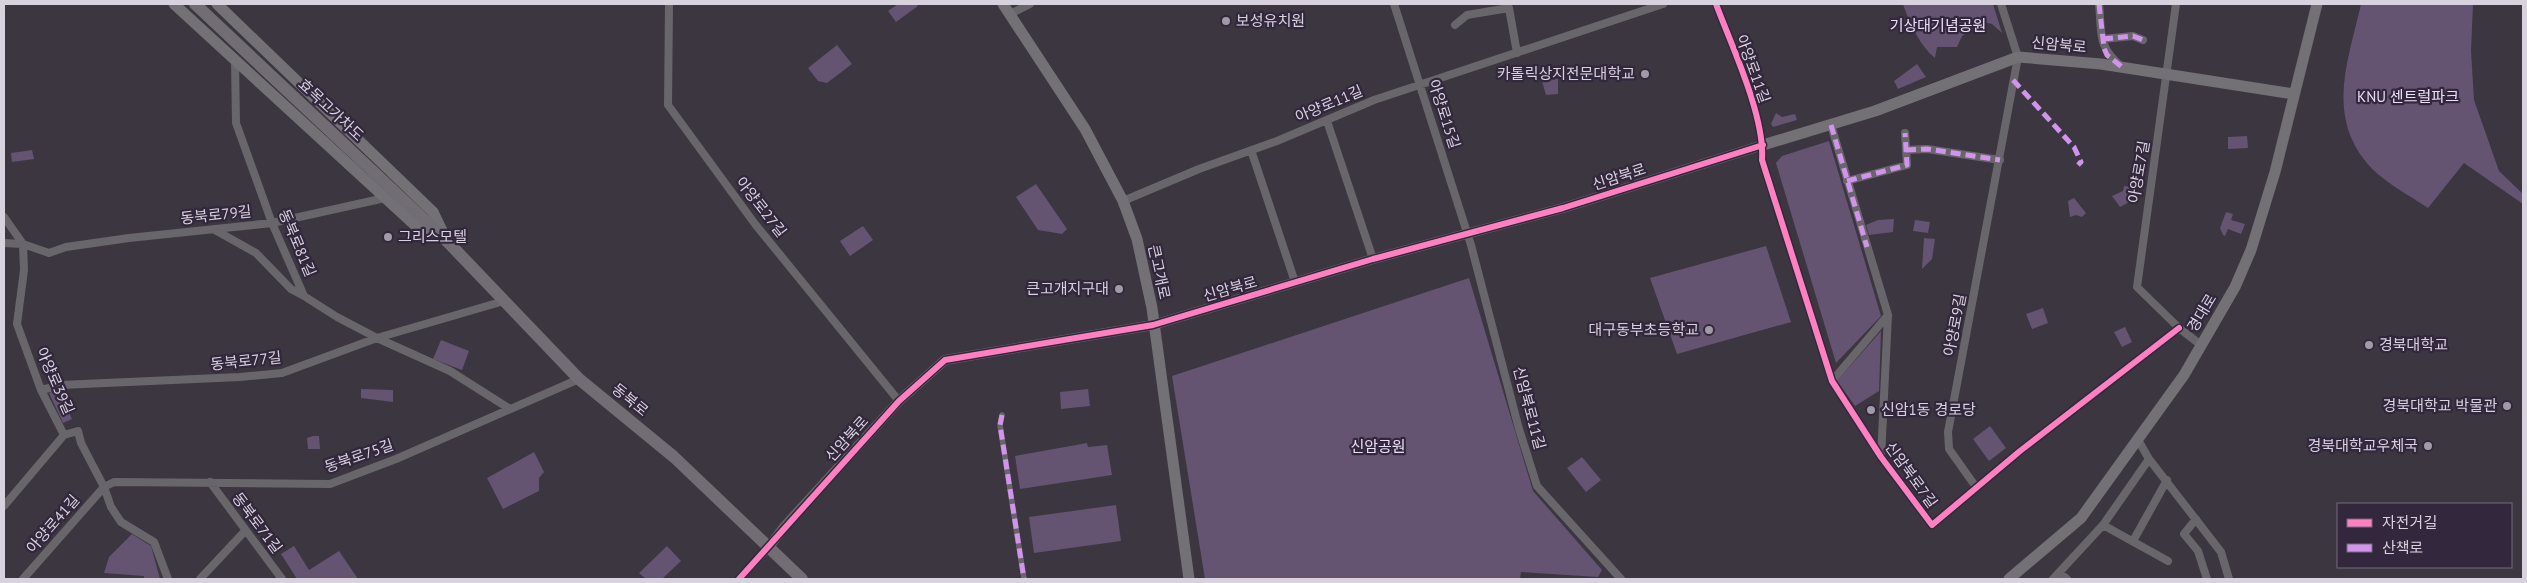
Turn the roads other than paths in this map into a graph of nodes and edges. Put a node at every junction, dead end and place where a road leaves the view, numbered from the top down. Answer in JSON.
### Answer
{"nodes":[{"id":1,"x":174,"y":4,"type":"edge"},
{"id":2,"x":195,"y":4,"type":"edge"},
{"id":3,"x":217,"y":4,"type":"edge"},
{"id":4,"x":668,"y":4,"type":"edge"},
{"id":5,"x":1003,"y":4,"type":"edge"},
{"id":6,"x":1030,"y":4,"type":"edge"},
{"id":7,"x":1394,"y":4,"type":"edge"},
{"id":8,"x":1664,"y":4,"type":"edge"},
{"id":9,"x":1716,"y":4,"type":"edge"},
{"id":10,"x":2001,"y":4,"type":"edge"},
{"id":11,"x":2099,"y":4,"type":"edge"},
{"id":12,"x":2176,"y":4,"type":"edge"},
{"id":13,"x":2317,"y":4,"type":"edge"},
{"id":14,"x":1010,"y":14,"type":"junction"},
{"id":15,"x":236,"y":23,"type":"junction"},
{"id":16,"x":1455,"y":25,"type":"dead end"},
{"id":17,"x":212,"y":39,"type":"junction"},
{"id":18,"x":2103,"y":39,"type":"junction"},
{"id":19,"x":2143,"y":40,"type":"dead end"},
{"id":20,"x":1517,"y":53,"type":"junction"},
{"id":21,"x":2018,"y":57,"type":"junction"},
{"id":22,"x":235,"y":60,"type":"junction"},
{"id":23,"x":2122,"y":67,"type":"junction"},
{"id":24,"x":2166,"y":76,"type":"junction"},
{"id":25,"x":1420,"y":84,"type":"junction"},
{"id":26,"x":2294,"y":94,"type":"junction"},
{"id":27,"x":1326,"y":121,"type":"junction"},
{"id":28,"x":1831,"y":126,"type":"junction"},
{"id":29,"x":1905,"y":134,"type":"dead end"},
{"id":30,"x":1763,"y":145,"type":"junction"},
{"id":31,"x":1250,"y":150,"type":"junction"},
{"id":32,"x":1906,"y":150,"type":"junction"},
{"id":33,"x":2000,"y":160,"type":"junction"},
{"id":34,"x":1848,"y":180,"type":"junction"},
{"id":35,"x":385,"y":198,"type":"junction"},
{"id":36,"x":1123,"y":201,"type":"junction"},
{"id":37,"x":4,"y":217,"type":"edge"},
{"id":38,"x":272,"y":223,"type":"junction"},
{"id":39,"x":212,"y":229,"type":"junction"},
{"id":40,"x":1466,"y":234,"type":"junction"},
{"id":41,"x":445,"y":239,"type":"junction"},
{"id":42,"x":4,"y":243,"type":"edge"},
{"id":43,"x":23,"y":244,"type":"junction"},
{"id":44,"x":1373,"y":259,"type":"junction"},
{"id":45,"x":1295,"y":282,"type":"junction"},
{"id":46,"x":304,"y":296,"type":"junction"},
{"id":47,"x":504,"y":301,"type":"junction"},
{"id":48,"x":1888,"y":315,"type":"junction"},
{"id":49,"x":1153,"y":325,"type":"junction"},
{"id":50,"x":2179,"y":328,"type":"junction"},
{"id":51,"x":377,"y":338,"type":"junction"},
{"id":52,"x":2201,"y":345,"type":"junction"},
{"id":53,"x":578,"y":379,"type":"junction"},
{"id":54,"x":1832,"y":381,"type":"junction"},
{"id":55,"x":42,"y":390,"type":"junction"},
{"id":56,"x":899,"y":401,"type":"junction"},
{"id":57,"x":510,"y":409,"type":"junction"},
{"id":58,"x":1002,"y":415,"type":"dead end"},
{"id":59,"x":64,"y":434,"type":"junction"},
{"id":60,"x":2137,"y":438,"type":"junction"},
{"id":61,"x":1881,"y":457,"type":"junction"},
{"id":62,"x":2149,"y":459,"type":"junction"},
{"id":63,"x":2167,"y":480,"type":"junction"},
{"id":64,"x":210,"y":482,"type":"junction"},
{"id":65,"x":104,"y":487,"type":"junction"},
{"id":66,"x":1976,"y":487,"type":"junction"},
{"id":67,"x":4,"y":506,"type":"edge"},
{"id":68,"x":2196,"y":519,"type":"junction"},
{"id":69,"x":2103,"y":525,"type":"junction"},
{"id":70,"x":245,"y":532,"type":"junction"},
{"id":71,"x":2133,"y":541,"type":"junction"},
{"id":72,"x":769,"y":547,"type":"junction"},
{"id":73,"x":2168,"y":561,"type":"dead end"},
{"id":74,"x":1609,"y":565,"type":"junction"},
{"id":75,"x":2056,"y":576,"type":"edge"},
{"id":76,"x":22,"y":579,"type":"edge"},
{"id":77,"x":168,"y":579,"type":"edge"},
{"id":78,"x":200,"y":579,"type":"edge"},
{"id":79,"x":282,"y":579,"type":"edge"},
{"id":80,"x":740,"y":579,"type":"edge"},
{"id":81,"x":802,"y":579,"type":"edge"},
{"id":82,"x":1024,"y":579,"type":"edge"},
{"id":83,"x":1189,"y":579,"type":"edge"},
{"id":84,"x":1611,"y":579,"type":"edge"},
{"id":85,"x":1621,"y":579,"type":"edge"},
{"id":86,"x":2008,"y":579,"type":"edge"},
{"id":87,"x":2067,"y":579,"type":"edge"},
{"id":88,"x":2207,"y":579,"type":"edge"},
{"id":89,"x":2229,"y":579,"type":"edge"}],
"edges":[{"from":1,"to":17,"type":"main road"},
{"from":2,"to":41,"type":"main road","name":"효목고가차도","bridge":true},
{"from":3,"to":15,"type":"main road"},
{"from":4,"to":56,"type":"street","name":"아양로27길"},
{"from":5,"to":14,"type":"main road","name":"큰고개로"},
{"from":6,"to":14,"type":"street"},
{"from":7,"to":25,"type":"street","name":"아양로15길"},
{"from":8,"to":20,"type":"street","name":"아양로11길"},
{"from":9,"to":30,"type":"street","name":"아양로11길"},
{"from":10,"to":21,"type":"street","name":"아양로9길"},
{"from":11,"to":18,"type":"street"},
{"from":12,"to":24,"type":"street","name":"아양로7길"},
{"from":13,"to":26,"type":"main road","name":"경대로"},
{"from":14,"to":36,"type":"main road","name":"큰고개로"},
{"from":15,"to":17,"type":"main road"},
{"from":15,"to":41,"type":"main road"},
{"from":16,"to":20,"type":"street"},
{"from":17,"to":22,"type":"main road"},
{"from":18,"to":19,"type":"street"},
{"from":18,"to":23,"type":"street"},
{"from":20,"to":25,"type":"street","name":"아양로11길"},
{"from":21,"to":23,"type":"main road","name":"신암북로"},
{"from":21,"to":28,"type":"main road","name":"신암북로"},
{"from":21,"to":33,"type":"street","name":"아양로9길"},
{"from":22,"to":35,"type":"main road"},
{"from":22,"to":38,"type":"street","name":"동북로81길"},
{"from":23,"to":24,"type":"main road","name":"신암북로"},
{"from":24,"to":26,"type":"main road","name":"신암북로"},
{"from":24,"to":50,"type":"street","name":"아양로7길"},
{"from":25,"to":27,"type":"street","name":"아양로11길"},
{"from":25,"to":40,"type":"street","name":"아양로15길"},
{"from":26,"to":52,"type":"main road","name":"경대로"},
{"from":27,"to":31,"type":"street","name":"아양로11길"},
{"from":27,"to":44,"type":"street"},
{"from":28,"to":30,"type":"main road","name":"신암북로"},
{"from":28,"to":34,"type":"street"},
{"from":29,"to":32,"type":"street"},
{"from":30,"to":40,"type":"street","name":"신암북로"},
{"from":30,"to":54,"type":"street","name":"신암북로7길"},
{"from":31,"to":36,"type":"street","name":"아양로11길"},
{"from":31,"to":45,"type":"street"},
{"from":32,"to":33,"type":"street"},
{"from":32,"to":34,"type":"street"},
{"from":33,"to":66,"type":"street","name":"아양로9길"},
{"from":34,"to":48,"type":"street","name":"신암북로7길"},
{"from":35,"to":38,"type":"street","name":"동북로79길"},
{"from":35,"to":41,"type":"main road"},
{"from":36,"to":49,"type":"main road","name":"큰고개로"},
{"from":37,"to":43,"type":"street"},
{"from":38,"to":39,"type":"street","name":"동북로79길"},
{"from":38,"to":46,"type":"street","name":"동북로81길"},
{"from":39,"to":43,"type":"street","name":"동북로79길"},
{"from":39,"to":46,"type":"street"},
{"from":40,"to":44,"type":"street","name":"신암북로"},
{"from":40,"to":74,"type":"street","name":"신암북로11길"},
{"from":41,"to":47,"type":"main road","name":"동북로"},
{"from":42,"to":43,"type":"street"},
{"from":43,"to":55,"type":"street","name":"아양로39길"},
{"from":44,"to":45,"type":"street","name":"신암북로"},
{"from":45,"to":49,"type":"street","name":"신암북로"},
{"from":46,"to":51,"type":"street","name":"동북로81길"},
{"from":47,"to":51,"type":"street","name":"동북로77길"},
{"from":47,"to":53,"type":"main road","name":"동북로"},
{"from":48,"to":54,"type":"street"},
{"from":48,"to":61,"type":"street","name":"신암북로7길"},
{"from":49,"to":56,"type":"street","name":"신암북로"},
{"from":49,"to":83,"type":"main road","name":"큰고개로"},
{"from":50,"to":52,"type":"street"},
{"from":50,"to":66,"type":"street","name":"신암북로7길"},
{"from":51,"to":55,"type":"street","name":"동북로77길"},
{"from":51,"to":57,"type":"street","name":"동북로81길"},
{"from":52,"to":60,"type":"main road","name":"경대로"},
{"from":53,"to":57,"type":"street","name":"동북로75길"},
{"from":53,"to":72,"type":"main road","name":"동북로"},
{"from":54,"to":61,"type":"street","name":"신암북로7길"},
{"from":55,"to":59,"type":"street","name":"아양로39길"},
{"from":56,"to":72,"type":"street","name":"신암북로"},
{"from":57,"to":64,"type":"street","name":"동북로75길"},
{"from":58,"to":82,"type":"street"},
{"from":59,"to":65,"type":"street"},
{"from":59,"to":67,"type":"street","name":"아양로39길"},
{"from":60,"to":62,"type":"street"},
{"from":60,"to":86,"type":"main road","name":"경대로"},
{"from":61,"to":66,"type":"street","name":"신암북로7길"},
{"from":62,"to":63,"type":"street"},
{"from":62,"to":69,"type":"street"},
{"from":63,"to":68,"type":"street"},
{"from":63,"to":71,"type":"street"},
{"from":64,"to":65,"type":"street","name":"동북로75길"},
{"from":64,"to":70,"type":"street","name":"동북로71길"},
{"from":65,"to":76,"type":"street","name":"아양로41길"},
{"from":65,"to":77,"type":"street"},
{"from":68,"to":88,"type":"street"},
{"from":68,"to":89,"type":"street"},
{"from":69,"to":71,"type":"street"},
{"from":69,"to":75,"type":"street"},
{"from":70,"to":78,"type":"street"},
{"from":70,"to":79,"type":"street","name":"동북로71길"},
{"from":71,"to":73,"type":"street"},
{"from":72,"to":80,"type":"street"},
{"from":72,"to":81,"type":"main road","name":"동북로"},
{"from":74,"to":84,"type":"street"},
{"from":74,"to":85,"type":"street","name":"신암북로11길"},
{"from":75,"to":87,"type":"street"}]}
